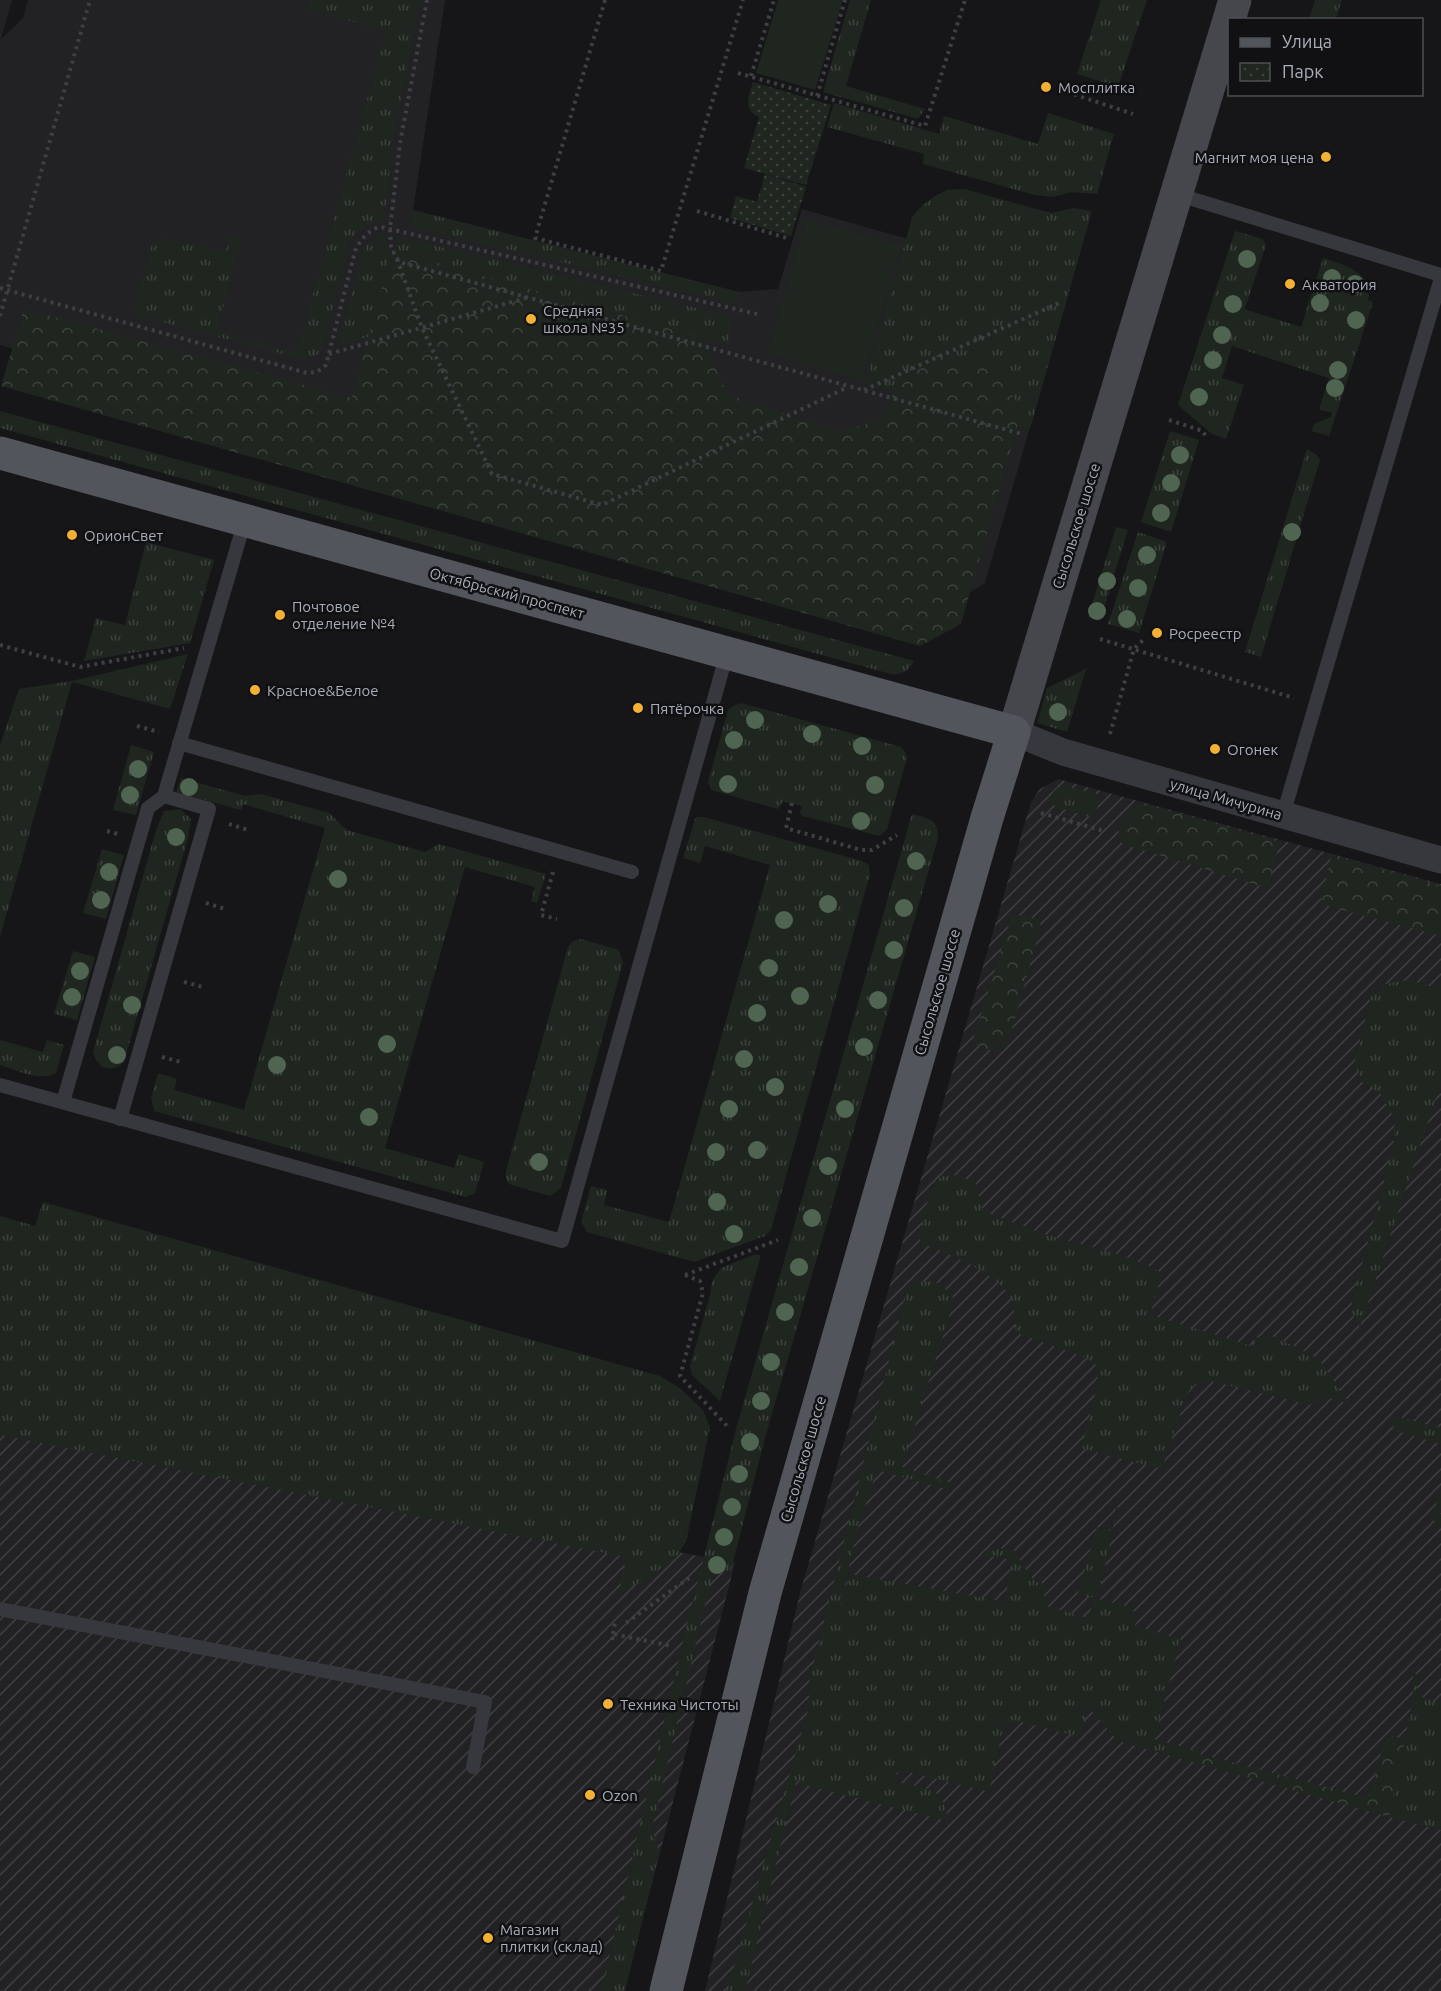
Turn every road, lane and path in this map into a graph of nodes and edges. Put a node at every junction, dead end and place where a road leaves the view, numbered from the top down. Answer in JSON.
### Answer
{"nodes":[{"id":1,"x":90,"y":0,"type":"edge"},
{"id":2,"x":427,"y":0,"type":"edge"},
{"id":3,"x":605,"y":0,"type":"edge"},
{"id":4,"x":743,"y":0,"type":"edge"},
{"id":5,"x":774,"y":0,"type":"edge"},
{"id":6,"x":845,"y":0,"type":"edge"},
{"id":7,"x":965,"y":0,"type":"edge"},
{"id":8,"x":1235,"y":0,"type":"edge"},
{"id":9,"x":1230,"y":18,"type":"edge"},
{"id":10,"x":1228,"y":23,"type":"edge"},
{"id":11,"x":738,"y":73,"type":"dead end"},
{"id":12,"x":751,"y":76,"type":"junction"},
{"id":13,"x":1067,"y":92,"type":"dead end"},
{"id":14,"x":817,"y":96,"type":"junction"},
{"id":15,"x":1133,"y":114,"type":"dead end"},
{"id":16,"x":1176,"y":194,"type":"junction"},
{"id":17,"x":697,"y":211,"type":"dead end"},
{"id":18,"x":390,"y":229,"type":"junction"},
{"id":19,"x":790,"y":239,"type":"dead end"},
{"id":20,"x":396,"y":258,"type":"junction"},
{"id":21,"x":1441,"y":277,"type":"edge"},
{"id":22,"x":0,"y":288,"type":"edge"},
{"id":23,"x":7,"y":291,"type":"junction"},
{"id":24,"x":527,"y":298,"type":"junction"},
{"id":25,"x":1059,"y":303,"type":"dead end"},
{"id":26,"x":757,"y":314,"type":"dead end"},
{"id":27,"x":0,"y":316,"type":"edge"},
{"id":28,"x":422,"y":328,"type":"junction"},
{"id":29,"x":329,"y":354,"type":"junction"},
{"id":30,"x":849,"y":386,"type":"junction"},
{"id":31,"x":864,"y":391,"type":"junction"},
{"id":32,"x":1169,"y":420,"type":"dead end"},
{"id":33,"x":1022,"y":434,"type":"dead end"},
{"id":34,"x":1206,"y":437,"type":"dead end"},
{"id":35,"x":0,"y":453,"type":"edge"},
{"id":36,"x":245,"y":520,"type":"junction"},
{"id":37,"x":1100,"y":639,"type":"dead end"},
{"id":38,"x":1143,"y":640,"type":"dead end"},
{"id":39,"x":0,"y":645,"type":"edge"},
{"id":40,"x":192,"y":647,"type":"dead end"},
{"id":41,"x":1134,"y":649,"type":"junction"},
{"id":42,"x":727,"y":653,"type":"junction"},
{"id":43,"x":1315,"y":705,"type":"junction"},
{"id":44,"x":1014,"y":732,"type":"junction"},
{"id":45,"x":1108,"y":738,"type":"dead end"},
{"id":46,"x":179,"y":743,"type":"junction"},
{"id":47,"x":164,"y":796,"type":"junction"},
{"id":48,"x":792,"y":803,"type":"dead end"},
{"id":49,"x":1041,"y":813,"type":"dead end"},
{"id":50,"x":1283,"y":815,"type":"junction"},
{"id":51,"x":1104,"y":831,"type":"dead end"},
{"id":52,"x":897,"y":835,"type":"dead end"},
{"id":53,"x":559,"y":851,"type":"junction"},
{"id":54,"x":1441,"y":860,"type":"edge"},
{"id":55,"x":632,"y":872,"type":"dead end"},
{"id":56,"x":557,"y":919,"type":"dead end"},
{"id":57,"x":0,"y":1084,"type":"edge"},
{"id":58,"x":63,"y":1102,"type":"junction"},
{"id":59,"x":120,"y":1119,"type":"junction"},
{"id":60,"x":778,"y":1240,"type":"dead end"},
{"id":61,"x":729,"y":1428,"type":"dead end"},
{"id":62,"x":689,"y":1578,"type":"dead end"},
{"id":63,"x":0,"y":1610,"type":"edge"},
{"id":64,"x":615,"y":1621,"type":"dead end"},
{"id":65,"x":626,"y":1623,"type":"dead end"},
{"id":66,"x":613,"y":1634,"type":"junction"},
{"id":67,"x":612,"y":1640,"type":"dead end"},
{"id":68,"x":672,"y":1646,"type":"dead end"},
{"id":69,"x":473,"y":1767,"type":"dead end"},
{"id":70,"x":666,"y":1991,"type":"edge"}],
"edges":[{"from":1,"to":23,"type":"path"},
{"from":2,"to":18,"type":"path"},
{"from":3,"to":4,"type":"path"},
{"from":5,"to":12,"type":"path"},
{"from":6,"to":14,"type":"path"},
{"from":7,"to":14,"type":"path"},
{"from":8,"to":9,"type":"main road","name":"Сысольское шоссе"},
{"from":10,"to":16,"type":"main road","name":"Сысольское шоссе"},
{"from":11,"to":12,"type":"path"},
{"from":12,"to":14,"type":"path"},
{"from":13,"to":15,"type":"path"},
{"from":16,"to":21,"type":"lane"},
{"from":16,"to":44,"type":"main road","name":"Сысольское шоссе"},
{"from":17,"to":19,"type":"path"},
{"from":18,"to":20,"type":"path"},
{"from":18,"to":26,"type":"path"},
{"from":18,"to":29,"type":"path"},
{"from":20,"to":24,"type":"path"},
{"from":20,"to":28,"type":"path"},
{"from":21,"to":43,"type":"lane"},
{"from":22,"to":23,"type":"path"},
{"from":23,"to":27,"type":"path"},
{"from":23,"to":29,"type":"path"},
{"from":24,"to":28,"type":"path"},
{"from":24,"to":30,"type":"path"},
{"from":25,"to":31,"type":"path"},
{"from":28,"to":29,"type":"path"},
{"from":28,"to":30,"type":"path"},
{"from":30,"to":31,"type":"path"},
{"from":31,"to":33,"type":"path"},
{"from":32,"to":34,"type":"path"},
{"from":35,"to":36,"type":"main road","name":"Октябрьский проспект"},
{"from":36,"to":42,"type":"main road","name":"Октябрьский проспект"},
{"from":36,"to":46,"type":"lane"},
{"from":37,"to":41,"type":"path"},
{"from":38,"to":41,"type":"path"},
{"from":39,"to":40,"type":"path"},
{"from":41,"to":43,"type":"path"},
{"from":41,"to":45,"type":"path"},
{"from":42,"to":44,"type":"main road","name":"Октябрьский проспект"},
{"from":42,"to":59,"type":"lane"},
{"from":43,"to":50,"type":"lane"},
{"from":44,"to":50,"type":"street","name":"улица Мичурина"},
{"from":44,"to":70,"type":"main road","name":"Сысольское шоссе"},
{"from":46,"to":47,"type":"lane"},
{"from":46,"to":53,"type":"lane"},
{"from":47,"to":58,"type":"lane"},
{"from":47,"to":59,"type":"lane"},
{"from":48,"to":52,"type":"path"},
{"from":49,"to":51,"type":"path"},
{"from":50,"to":54,"type":"street","name":"улица Мичурина"},
{"from":53,"to":55,"type":"lane"},
{"from":53,"to":56,"type":"path"},
{"from":57,"to":58,"type":"lane"},
{"from":58,"to":59,"type":"lane"},
{"from":60,"to":61,"type":"path"},
{"from":62,"to":65,"type":"path"},
{"from":63,"to":69,"type":"lane"},
{"from":64,"to":66,"type":"path"},
{"from":66,"to":67,"type":"path"},
{"from":66,"to":68,"type":"path"}]}
